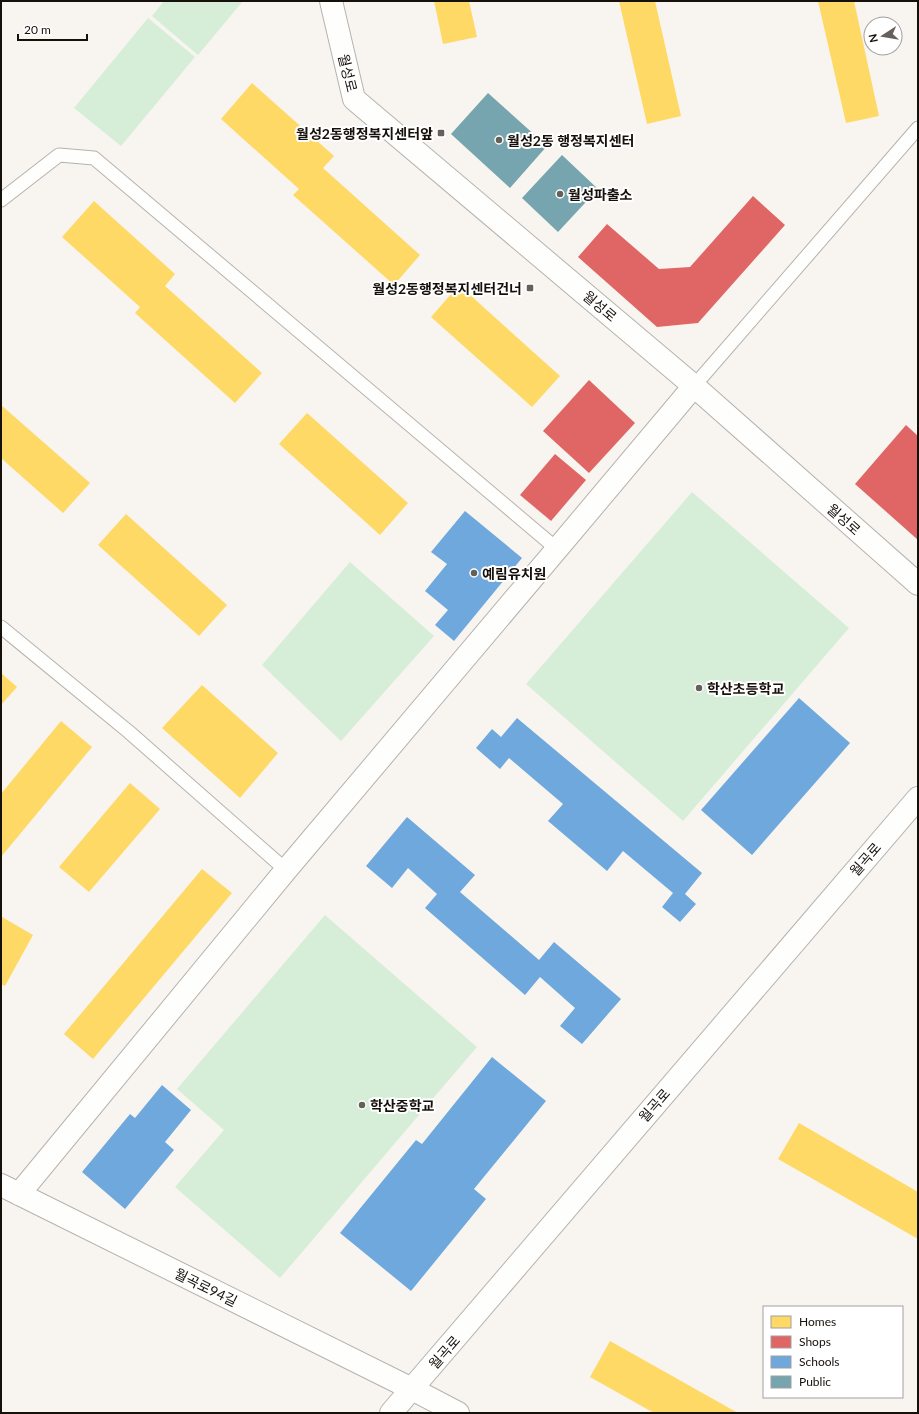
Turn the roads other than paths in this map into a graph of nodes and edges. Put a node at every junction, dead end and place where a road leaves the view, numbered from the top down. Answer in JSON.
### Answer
{"nodes":[{"id":1,"x":330,"y":1,"type":"edge"},
{"id":2,"x":918,"y":128,"type":"edge"},
{"id":3,"x":1,"y":200,"type":"edge"},
{"id":4,"x":694,"y":386,"type":"junction"},
{"id":5,"x":557,"y":549,"type":"junction"},
{"id":6,"x":918,"y":584,"type":"edge"},
{"id":7,"x":1,"y":627,"type":"edge"},
{"id":8,"x":918,"y":798,"type":"edge"},
{"id":9,"x":286,"y":870,"type":"junction"},
{"id":10,"x":10,"y":1190,"type":"edge"},
{"id":11,"x":412,"y":1388,"type":"junction"},
{"id":12,"x":391,"y":1413,"type":"edge"},
{"id":13,"x":458,"y":1413,"type":"edge"}],
"edges":[{"from":1,"to":4,"type":"street","name":"월성로"},
{"from":2,"to":4,"type":"lane"},
{"from":3,"to":5,"type":"lane"},
{"from":4,"to":5,"type":"street"},
{"from":4,"to":6,"type":"street","name":"월성로"},
{"from":5,"to":9,"type":"street"},
{"from":7,"to":9,"type":"lane"},
{"from":8,"to":11,"type":"street","name":"월곡로"},
{"from":9,"to":10,"type":"street"},
{"from":10,"to":11,"type":"street","name":"월곡로94길"},
{"from":11,"to":12,"type":"street","name":"월곡로"},
{"from":11,"to":13,"type":"street","name":"월곡로94길"}]}
